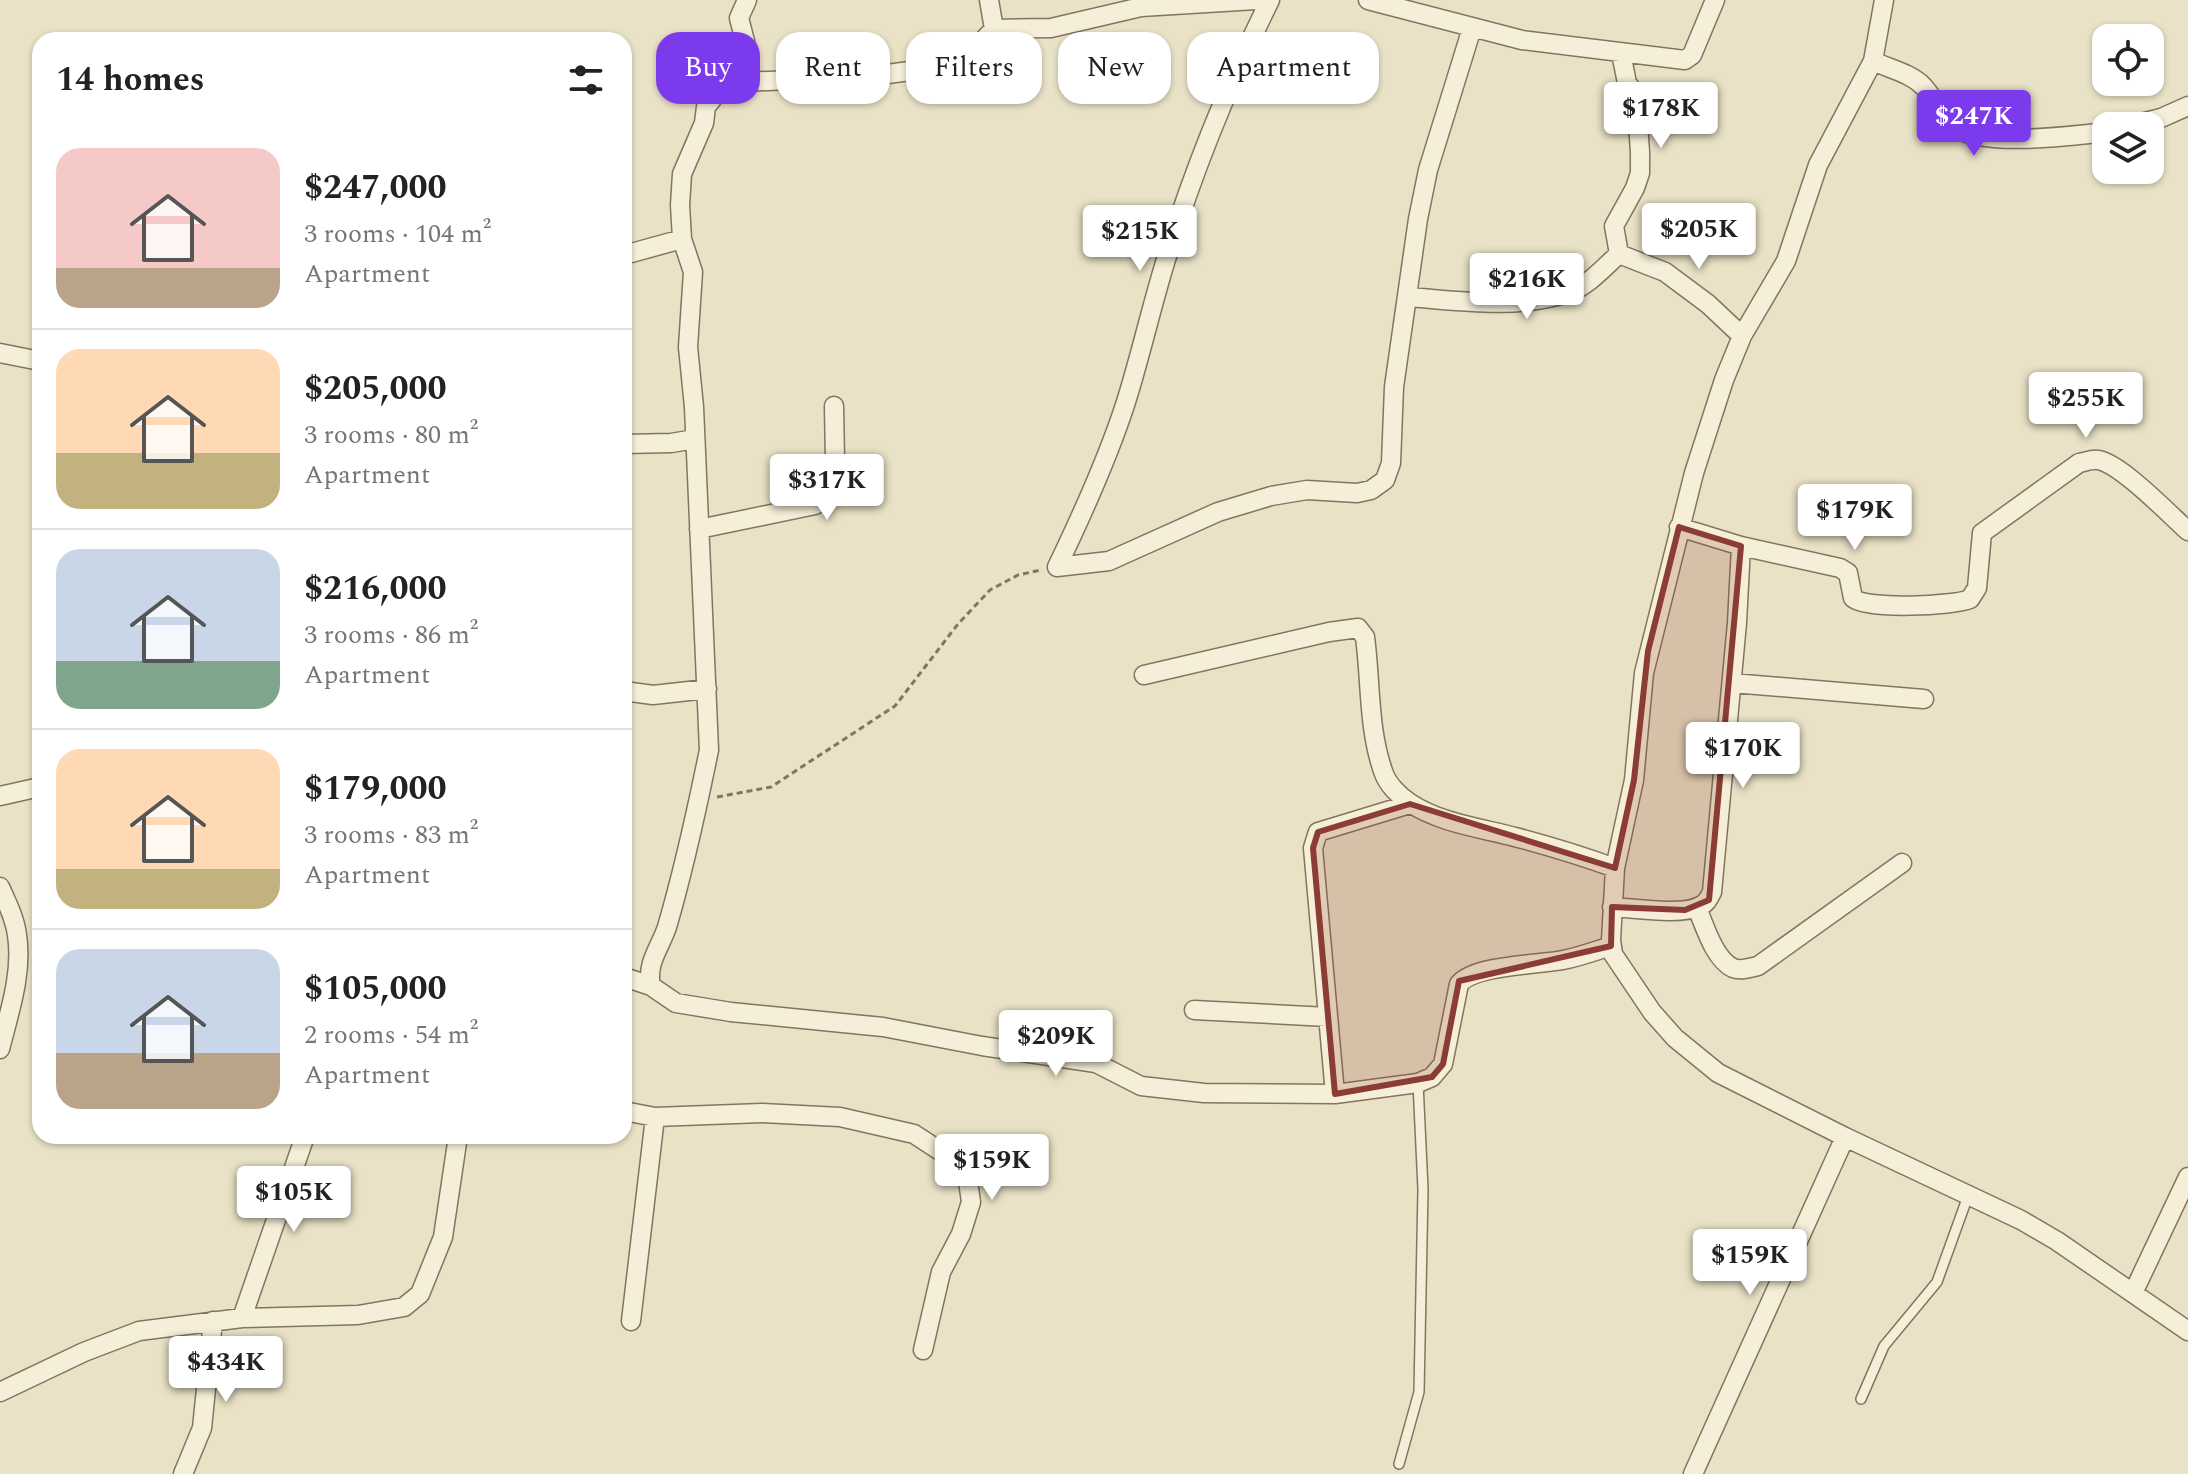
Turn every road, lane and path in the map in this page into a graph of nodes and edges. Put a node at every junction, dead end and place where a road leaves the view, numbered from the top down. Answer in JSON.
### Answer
{"nodes":[{"id":1,"x":747,"y":0,"type":"edge"},
{"id":2,"x":989,"y":0,"type":"edge"},
{"id":3,"x":1256,"y":0,"type":"edge"},
{"id":4,"x":1270,"y":0,"type":"edge"},
{"id":5,"x":1368,"y":0,"type":"edge"},
{"id":6,"x":1715,"y":0,"type":"edge"},
{"id":7,"x":1884,"y":0,"type":"edge"},
{"id":8,"x":1192,"y":2,"type":"edge"},
{"id":9,"x":1472,"y":28,"type":"junction"},
{"id":10,"x":994,"y":29,"type":"junction"},
{"id":11,"x":743,"y":32,"type":"edge"},
{"id":12,"x":1621,"y":53,"type":"junction"},
{"id":13,"x":1873,"y":61,"type":"junction"},
{"id":14,"x":760,"y":82,"type":"edge"},
{"id":15,"x":708,"y":104,"type":"edge"},
{"id":16,"x":2188,"y":106,"type":"edge"},
{"id":17,"x":2164,"y":117,"type":"edge"},
{"id":18,"x":2092,"y":133,"type":"edge"},
{"id":19,"x":682,"y":239,"type":"junction"},
{"id":20,"x":632,"y":253,"type":"edge"},
{"id":21,"x":1619,"y":254,"type":"junction"},
{"id":22,"x":1408,"y":297,"type":"junction"},
{"id":23,"x":1742,"y":336,"type":"junction"},
{"id":24,"x":0,"y":353,"type":"edge"},
{"id":25,"x":32,"y":359,"type":"edge"},
{"id":26,"x":834,"y":406,"type":"dead end"},
{"id":27,"x":695,"y":439,"type":"junction"},
{"id":28,"x":632,"y":444,"type":"edge"},
{"id":29,"x":1679,"y":527,"type":"junction"},
{"id":30,"x":699,"y":529,"type":"junction"},
{"id":31,"x":2188,"y":531,"type":"edge"},
{"id":32,"x":1741,"y":546,"type":"junction"},
{"id":33,"x":1057,"y":567,"type":"junction"},
{"id":34,"x":1144,"y":675,"type":"dead end"},
{"id":35,"x":1732,"y":683,"type":"junction"},
{"id":36,"x":707,"y":689,"type":"junction"},
{"id":37,"x":632,"y":692,"type":"edge"},
{"id":38,"x":1924,"y":699,"type":"dead end"},
{"id":39,"x":32,"y":789,"type":"edge"},
{"id":40,"x":0,"y":796,"type":"edge"},
{"id":41,"x":699,"y":799,"type":"junction"},
{"id":42,"x":1410,"y":804,"type":"junction"},
{"id":43,"x":1902,"y":863,"type":"dead end"},
{"id":44,"x":1615,"y":868,"type":"junction"},
{"id":45,"x":0,"y":887,"type":"edge"},
{"id":46,"x":1612,"y":907,"type":"junction"},
{"id":47,"x":1697,"y":908,"type":"junction"},
{"id":48,"x":1611,"y":946,"type":"junction"},
{"id":49,"x":632,"y":980,"type":"edge"},
{"id":50,"x":651,"y":986,"type":"junction"},
{"id":51,"x":1194,"y":1010,"type":"dead end"},
{"id":52,"x":1328,"y":1017,"type":"junction"},
{"id":53,"x":0,"y":1049,"type":"edge"},
{"id":54,"x":1418,"y":1083,"type":"junction"},
{"id":55,"x":1335,"y":1094,"type":"junction"},
{"id":56,"x":632,"y":1113,"type":"edge"},
{"id":57,"x":655,"y":1117,"type":"junction"},
{"id":58,"x":1845,"y":1137,"type":"junction"},
{"id":59,"x":302,"y":1144,"type":"edge"},
{"id":60,"x":457,"y":1144,"type":"edge"},
{"id":61,"x":2188,"y":1177,"type":"edge"},
{"id":62,"x":1968,"y":1196,"type":"junction"},
{"id":63,"x":2134,"y":1291,"type":"junction"},
{"id":64,"x":242,"y":1318,"type":"junction"},
{"id":65,"x":213,"y":1321,"type":"junction"},
{"id":66,"x":631,"y":1321,"type":"dead end"},
{"id":67,"x":2188,"y":1331,"type":"edge"},
{"id":68,"x":923,"y":1350,"type":"dead end"},
{"id":69,"x":0,"y":1392,"type":"edge"},
{"id":70,"x":1861,"y":1399,"type":"dead end"},
{"id":71,"x":1399,"y":1464,"type":"dead end"},
{"id":72,"x":183,"y":1474,"type":"edge"},
{"id":73,"x":1693,"y":1474,"type":"edge"}],
"edges":[{"from":1,"to":11,"type":"street"},
{"from":2,"to":10,"type":"street"},
{"from":3,"to":8,"type":"street"},
{"from":4,"to":33,"type":"street"},
{"from":5,"to":9,"type":"street"},
{"from":6,"to":12,"type":"street"},
{"from":7,"to":13,"type":"street"},
{"from":8,"to":10,"type":"street"},
{"from":9,"to":12,"type":"street"},
{"from":9,"to":22,"type":"street"},
{"from":10,"to":14,"type":"street"},
{"from":12,"to":21,"type":"street"},
{"from":13,"to":18,"type":"street"},
{"from":13,"to":23,"type":"street"},
{"from":15,"to":19,"type":"street"},
{"from":16,"to":17,"type":"street"},
{"from":19,"to":20,"type":"street"},
{"from":19,"to":27,"type":"street"},
{"from":21,"to":22,"type":"street"},
{"from":21,"to":23,"type":"street"},
{"from":22,"to":33,"type":"street"},
{"from":23,"to":29,"type":"street"},
{"from":24,"to":25,"type":"street"},
{"from":26,"to":30,"type":"street"},
{"from":27,"to":28,"type":"street"},
{"from":27,"to":30,"type":"street"},
{"from":29,"to":32,"type":"street"},
{"from":29,"to":44,"type":"street"},
{"from":30,"to":36,"type":"street"},
{"from":31,"to":32,"type":"street"},
{"from":32,"to":35,"type":"street"},
{"from":33,"to":41,"type":"path"},
{"from":34,"to":42,"type":"street"},
{"from":35,"to":38,"type":"street"},
{"from":35,"to":47,"type":"street"},
{"from":36,"to":37,"type":"street"},
{"from":36,"to":41,"type":"street"},
{"from":39,"to":40,"type":"street"},
{"from":41,"to":50,"type":"street"},
{"from":42,"to":44,"type":"street"},
{"from":42,"to":52,"type":"street"},
{"from":43,"to":47,"type":"street"},
{"from":44,"to":46,"type":"street"},
{"from":45,"to":53,"type":"street"},
{"from":46,"to":47,"type":"street"},
{"from":46,"to":48,"type":"street"},
{"from":48,"to":54,"type":"street"},
{"from":48,"to":58,"type":"street"},
{"from":49,"to":50,"type":"street"},
{"from":50,"to":55,"type":"street"},
{"from":51,"to":52,"type":"street"},
{"from":52,"to":55,"type":"street"},
{"from":54,"to":55,"type":"street"},
{"from":54,"to":71,"type":"lane"},
{"from":56,"to":57,"type":"street"},
{"from":57,"to":66,"type":"street"},
{"from":57,"to":68,"type":"street"},
{"from":58,"to":62,"type":"street"},
{"from":58,"to":73,"type":"street"},
{"from":59,"to":64,"type":"street"},
{"from":60,"to":64,"type":"street"},
{"from":61,"to":63,"type":"street"},
{"from":62,"to":63,"type":"street"},
{"from":62,"to":70,"type":"lane"},
{"from":63,"to":67,"type":"street"},
{"from":64,"to":65,"type":"street"},
{"from":65,"to":69,"type":"street"},
{"from":65,"to":72,"type":"street"}]}
